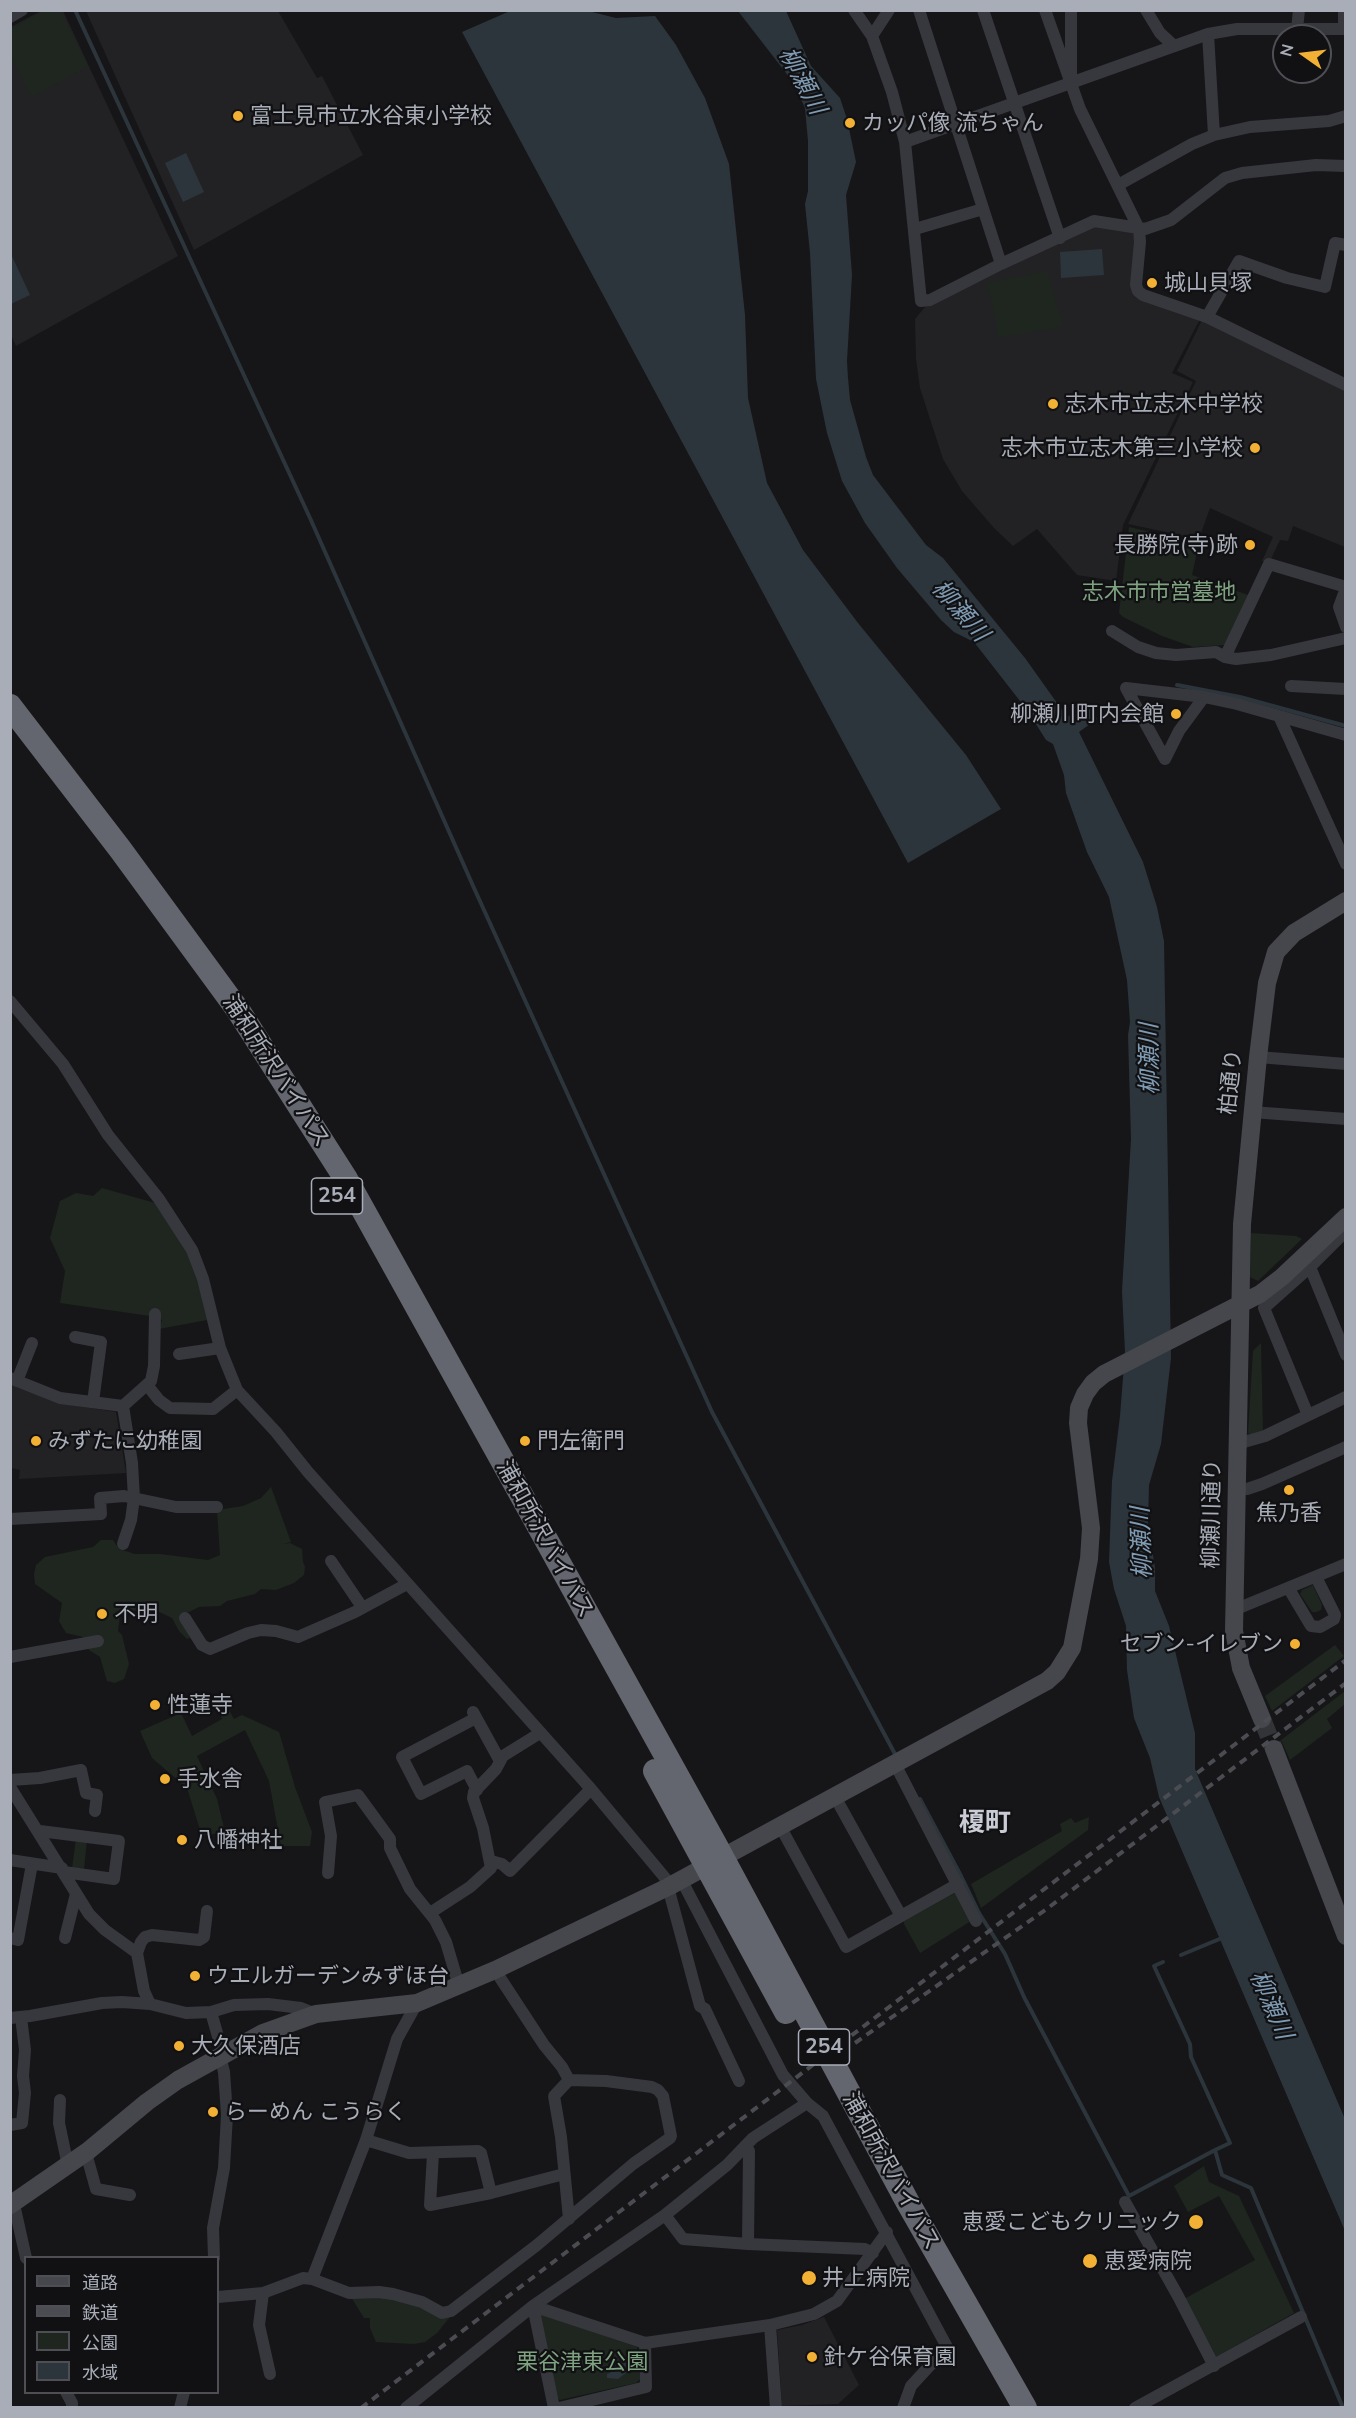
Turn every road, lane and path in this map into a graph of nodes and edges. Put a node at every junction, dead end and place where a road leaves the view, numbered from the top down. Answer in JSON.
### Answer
{"nodes":[{"id":1,"x":22,"y":10,"type":"edge"},
{"id":2,"x":854,"y":10,"type":"edge"},
{"id":3,"x":889,"y":10,"type":"edge"},
{"id":4,"x":919,"y":10,"type":"edge"},
{"id":5,"x":983,"y":10,"type":"edge"},
{"id":6,"x":1045,"y":10,"type":"edge"},
{"id":7,"x":1071,"y":10,"type":"edge"},
{"id":8,"x":1146,"y":10,"type":"edge"},
{"id":9,"x":1344,"y":10,"type":"edge"},
{"id":10,"x":10,"y":17,"type":"edge"},
{"id":11,"x":1272,"y":29,"type":"edge"},
{"id":12,"x":1345,"y":29,"type":"edge"},
{"id":13,"x":1208,"y":34,"type":"junction"},
{"id":14,"x":872,"y":36,"type":"junction"},
{"id":15,"x":1070,"y":41,"type":"junction"},
{"id":16,"x":1055,"y":44,"type":"junction"},
{"id":17,"x":1174,"y":46,"type":"junction"},
{"id":18,"x":1072,"y":84,"type":"junction"},
{"id":19,"x":1014,"y":105,"type":"junction"},
{"id":20,"x":1346,"y":116,"type":"edge"},
{"id":21,"x":957,"y":123,"type":"junction"},
{"id":22,"x":1214,"y":135,"type":"junction"},
{"id":23,"x":904,"y":142,"type":"junction"},
{"id":24,"x":1346,"y":166,"type":"edge"},
{"id":25,"x":1118,"y":185,"type":"junction"},
{"id":26,"x":982,"y":209,"type":"junction"},
{"id":27,"x":915,"y":229,"type":"junction"},
{"id":28,"x":1138,"y":229,"type":"junction"},
{"id":29,"x":1060,"y":238,"type":"junction"},
{"id":30,"x":1346,"y":245,"type":"edge"},
{"id":31,"x":1001,"y":264,"type":"junction"},
{"id":32,"x":1207,"y":317,"type":"junction"},
{"id":33,"x":1346,"y":385,"type":"edge"},
{"id":34,"x":1346,"y":587,"type":"edge"},
{"id":35,"x":1346,"y":627,"type":"edge"},
{"id":36,"x":1112,"y":631,"type":"dead end"},
{"id":37,"x":1346,"y":638,"type":"edge"},
{"id":38,"x":1225,"y":657,"type":"junction"},
{"id":39,"x":1291,"y":686,"type":"dead end"},
{"id":40,"x":1346,"y":689,"type":"edge"},
{"id":41,"x":1204,"y":697,"type":"junction"},
{"id":42,"x":10,"y":706,"type":"edge"},
{"id":43,"x":1279,"y":716,"type":"junction"},
{"id":44,"x":10,"y":730,"type":"edge"},
{"id":45,"x":1346,"y":735,"type":"edge"},
{"id":46,"x":1346,"y":864,"type":"edge"},
{"id":47,"x":1346,"y":901,"type":"edge"},
{"id":48,"x":10,"y":1001,"type":"edge"},
{"id":49,"x":1258,"y":1057,"type":"junction"},
{"id":50,"x":1346,"y":1064,"type":"edge"},
{"id":51,"x":1252,"y":1112,"type":"junction"},
{"id":52,"x":1346,"y":1119,"type":"edge"},
{"id":53,"x":1346,"y":1216,"type":"edge"},
{"id":54,"x":1346,"y":1231,"type":"edge"},
{"id":55,"x":1310,"y":1267,"type":"junction"},
{"id":56,"x":1241,"y":1305,"type":"junction"},
{"id":57,"x":155,"y":1314,"type":"dead end"},
{"id":58,"x":75,"y":1337,"type":"dead end"},
{"id":59,"x":32,"y":1343,"type":"dead end"},
{"id":60,"x":220,"y":1348,"type":"junction"},
{"id":61,"x":179,"y":1354,"type":"dead end"},
{"id":62,"x":1346,"y":1356,"type":"edge"},
{"id":63,"x":14,"y":1379,"type":"edge"},
{"id":64,"x":147,"y":1385,"type":"junction"},
{"id":65,"x":237,"y":1390,"type":"junction"},
{"id":66,"x":1346,"y":1397,"type":"edge"},
{"id":67,"x":93,"y":1402,"type":"junction"},
{"id":68,"x":123,"y":1406,"type":"junction"},
{"id":69,"x":1308,"y":1415,"type":"junction"},
{"id":70,"x":1237,"y":1444,"type":"junction"},
{"id":71,"x":1346,"y":1447,"type":"edge"},
{"id":72,"x":1237,"y":1489,"type":"junction"},
{"id":73,"x":134,"y":1498,"type":"junction"},
{"id":74,"x":217,"y":1507,"type":"dead end"},
{"id":75,"x":10,"y":1520,"type":"edge"},
{"id":76,"x":123,"y":1544,"type":"dead end"},
{"id":77,"x":331,"y":1561,"type":"dead end"},
{"id":78,"x":1346,"y":1564,"type":"edge"},
{"id":79,"x":1316,"y":1577,"type":"junction"},
{"id":80,"x":407,"y":1584,"type":"junction"},
{"id":81,"x":1288,"y":1589,"type":"junction"},
{"id":82,"x":362,"y":1607,"type":"junction"},
{"id":83,"x":1234,"y":1610,"type":"junction"},
{"id":84,"x":185,"y":1618,"type":"dead end"},
{"id":85,"x":98,"y":1641,"type":"dead end"},
{"id":86,"x":10,"y":1657,"type":"edge"},
{"id":87,"x":1262,"y":1719,"type":"tunnel mouth"},
{"id":88,"x":540,"y":1733,"type":"junction"},
{"id":89,"x":1274,"y":1749,"type":"tunnel mouth"},
{"id":90,"x":500,"y":1761,"type":"junction"},
{"id":91,"x":895,"y":1764,"type":"junction"},
{"id":92,"x":10,"y":1780,"type":"edge"},
{"id":93,"x":10,"y":1787,"type":"edge"},
{"id":94,"x":477,"y":1790,"type":"junction"},
{"id":95,"x":591,"y":1790,"type":"junction"},
{"id":96,"x":834,"y":1795,"type":"junction"},
{"id":97,"x":95,"y":1811,"type":"dead end"},
{"id":98,"x":780,"y":1826,"type":"junction"},
{"id":99,"x":40,"y":1831,"type":"junction"},
{"id":100,"x":10,"y":1860,"type":"edge"},
{"id":101,"x":491,"y":1861,"type":"junction"},
{"id":102,"x":714,"y":1862,"type":"junction"},
{"id":103,"x":32,"y":1864,"type":"junction"},
{"id":104,"x":63,"y":1870,"type":"junction"},
{"id":105,"x":328,"y":1873,"type":"dead end"},
{"id":106,"x":673,"y":1883,"type":"junction"},
{"id":107,"x":957,"y":1884,"type":"junction"},
{"id":108,"x":76,"y":1894,"type":"junction"},
{"id":109,"x":207,"y":1911,"type":"dead end"},
{"id":110,"x":430,"y":1913,"type":"junction"},
{"id":111,"x":901,"y":1916,"type":"junction"},
{"id":112,"x":976,"y":1921,"type":"dead end"},
{"id":113,"x":1343,"y":1924,"type":"edge"},
{"id":114,"x":10,"y":1938,"type":"edge"},
{"id":115,"x":65,"y":1938,"type":"dead end"},
{"id":116,"x":137,"y":1953,"type":"junction"},
{"id":117,"x":495,"y":1970,"type":"junction"},
{"id":118,"x":459,"y":1986,"type":"junction"},
{"id":119,"x":417,"y":2002,"type":"junction"},
{"id":120,"x":150,"y":2004,"type":"junction"},
{"id":121,"x":211,"y":2012,"type":"junction"},
{"id":122,"x":316,"y":2014,"type":"junction"},
{"id":123,"x":16,"y":2017,"type":"edge"},
{"id":124,"x":222,"y":2055,"type":"junction"},
{"id":125,"x":569,"y":2080,"type":"junction"},
{"id":126,"x":739,"y":2081,"type":"dead end"},
{"id":127,"x":60,"y":2100,"type":"dead end"},
{"id":128,"x":807,"y":2103,"type":"junction"},
{"id":129,"x":10,"y":2125,"type":"edge"},
{"id":130,"x":366,"y":2140,"type":"junction"},
{"id":131,"x":745,"y":2146,"type":"junction"},
{"id":132,"x":86,"y":2153,"type":"junction"},
{"id":133,"x":433,"y":2154,"type":"junction"},
{"id":134,"x":68,"y":2166,"type":"junction"},
{"id":135,"x":564,"y":2174,"type":"junction"},
{"id":136,"x":491,"y":2193,"type":"junction"},
{"id":137,"x":130,"y":2195,"type":"dead end"},
{"id":138,"x":1125,"y":2202,"type":"dead end"},
{"id":139,"x":12,"y":2204,"type":"edge"},
{"id":140,"x":665,"y":2215,"type":"junction"},
{"id":141,"x":569,"y":2219,"type":"junction"},
{"id":142,"x":887,"y":2232,"type":"junction"},
{"id":143,"x":748,"y":2244,"type":"junction"},
{"id":144,"x":873,"y":2253,"type":"junction"},
{"id":145,"x":25,"y":2256,"type":"edge"},
{"id":146,"x":214,"y":2256,"type":"edge"},
{"id":147,"x":312,"y":2279,"type":"junction"},
{"id":148,"x":263,"y":2294,"type":"junction"},
{"id":149,"x":219,"y":2297,"type":"edge"},
{"id":150,"x":533,"y":2306,"type":"junction"},
{"id":151,"x":1301,"y":2317,"type":"dead end"},
{"id":152,"x":770,"y":2325,"type":"junction"},
{"id":153,"x":645,"y":2343,"type":"junction"},
{"id":154,"x":1214,"y":2366,"type":"junction"},
{"id":155,"x":270,"y":2374,"type":"dead end"},
{"id":156,"x":67,"y":2394,"type":"edge"},
{"id":157,"x":72,"y":2408,"type":"edge"},
{"id":158,"x":406,"y":2408,"type":"edge"},
{"id":159,"x":556,"y":2408,"type":"edge"},
{"id":160,"x":776,"y":2408,"type":"edge"},
{"id":161,"x":903,"y":2408,"type":"edge"},
{"id":162,"x":1005,"y":2408,"type":"edge"},
{"id":163,"x":1025,"y":2408,"type":"edge"},
{"id":164,"x":1135,"y":2408,"type":"edge"}],
"edges":[{"from":1,"to":10,"type":"street"},
{"from":2,"to":14,"type":"street"},
{"from":3,"to":14,"type":"street"},
{"from":4,"to":21,"type":"street"},
{"from":5,"to":19,"type":"street"},
{"from":6,"to":16,"type":"street"},
{"from":7,"to":15,"type":"street"},
{"from":8,"to":17,"type":"street"},
{"from":9,"to":12,"type":"street"},
{"from":11,"to":13,"type":"street"},
{"from":13,"to":17,"type":"street"},
{"from":13,"to":22,"type":"street"},
{"from":14,"to":23,"type":"street"},
{"from":15,"to":16,"type":"street"},
{"from":15,"to":18,"type":"street"},
{"from":16,"to":18,"type":"street"},
{"from":17,"to":18,"type":"street"},
{"from":18,"to":19,"type":"street"},
{"from":18,"to":25,"type":"street"},
{"from":19,"to":21,"type":"street"},
{"from":19,"to":29,"type":"street"},
{"from":20,"to":22,"type":"street"},
{"from":21,"to":23,"type":"street"},
{"from":21,"to":26,"type":"street"},
{"from":22,"to":25,"type":"street"},
{"from":23,"to":27,"type":"street"},
{"from":24,"to":28,"type":"street"},
{"from":25,"to":28,"type":"street"},
{"from":26,"to":27,"type":"street"},
{"from":26,"to":31,"type":"street"},
{"from":27,"to":31,"type":"street"},
{"from":28,"to":29,"type":"street"},
{"from":28,"to":32,"type":"street"},
{"from":29,"to":31,"type":"street"},
{"from":30,"to":32,"type":"street"},
{"from":32,"to":33,"type":"street"},
{"from":34,"to":35,"type":"street"},
{"from":34,"to":38,"type":"street"},
{"from":36,"to":38,"type":"street"},
{"from":37,"to":38,"type":"street"},
{"from":39,"to":40,"type":"street"},
{"from":41,"to":41,"type":"street"},
{"from":41,"to":43,"type":"street"},
{"from":42,"to":102,"type":"highway","name":"浦和所沢バイパス","number":"254"},
{"from":43,"to":45,"type":"street"},
{"from":43,"to":46,"type":"street"},
{"from":44,"to":102,"type":"highway","name":"浦和所沢バイパス","number":"254"},
{"from":47,"to":49,"type":"street","name":"柏通り"},
{"from":48,"to":60,"type":"street"},
{"from":49,"to":50,"type":"street"},
{"from":49,"to":51,"type":"street","name":"柏通り"},
{"from":51,"to":52,"type":"street"},
{"from":51,"to":56,"type":"street","name":"柏通り"},
{"from":53,"to":56,"type":"street"},
{"from":54,"to":55,"type":"street"},
{"from":55,"to":62,"type":"street"},
{"from":55,"to":69,"type":"street"},
{"from":56,"to":70,"type":"street","name":"柳瀬川通り"},
{"from":56,"to":91,"type":"street"},
{"from":57,"to":64,"type":"street"},
{"from":58,"to":67,"type":"street"},
{"from":59,"to":63,"type":"street"},
{"from":60,"to":61,"type":"street"},
{"from":60,"to":65,"type":"street"},
{"from":63,"to":67,"type":"street"},
{"from":64,"to":65,"type":"street"},
{"from":64,"to":68,"type":"street"},
{"from":65,"to":80,"type":"street"},
{"from":66,"to":69,"type":"street"},
{"from":67,"to":68,"type":"street"},
{"from":68,"to":73,"type":"street"},
{"from":69,"to":70,"type":"street"},
{"from":70,"to":72,"type":"street","name":"柳瀬川通り"},
{"from":71,"to":72,"type":"street"},
{"from":72,"to":83,"type":"street","name":"柳瀬川通り"},
{"from":73,"to":74,"type":"street"},
{"from":73,"to":75,"type":"street"},
{"from":73,"to":76,"type":"street"},
{"from":77,"to":82,"type":"street"},
{"from":78,"to":79,"type":"street"},
{"from":79,"to":81,"type":"street"},
{"from":79,"to":81,"type":"street"},
{"from":80,"to":82,"type":"street"},
{"from":80,"to":88,"type":"street"},
{"from":81,"to":83,"type":"street"},
{"from":82,"to":84,"type":"street"},
{"from":83,"to":87,"type":"street","name":"柳瀬川通り"},
{"from":85,"to":86,"type":"street"},
{"from":88,"to":90,"type":"street"},
{"from":88,"to":95,"type":"street"},
{"from":89,"to":113,"type":"street"},
{"from":90,"to":94,"type":"street"},
{"from":90,"to":94,"type":"street"},
{"from":91,"to":96,"type":"street"},
{"from":91,"to":107,"type":"street"},
{"from":92,"to":97,"type":"street"},
{"from":93,"to":99,"type":"street"},
{"from":94,"to":101,"type":"street"},
{"from":95,"to":101,"type":"street"},
{"from":95,"to":106,"type":"street"},
{"from":96,"to":98,"type":"street"},
{"from":96,"to":111,"type":"street"},
{"from":98,"to":102,"type":"street"},
{"from":98,"to":111,"type":"street"},
{"from":99,"to":104,"type":"street"},
{"from":99,"to":104,"type":"street"},
{"from":100,"to":103,"type":"street"},
{"from":101,"to":110,"type":"street"},
{"from":102,"to":106,"type":"street"},
{"from":102,"to":162,"type":"highway","name":"浦和所沢バイパス","number":"254"},
{"from":102,"to":163,"type":"highway","name":"浦和所沢バイパス","number":"254"},
{"from":103,"to":104,"type":"street"},
{"from":103,"to":114,"type":"street"},
{"from":104,"to":108,"type":"street"},
{"from":105,"to":110,"type":"street"},
{"from":106,"to":117,"type":"street"},
{"from":106,"to":126,"type":"street"},
{"from":106,"to":128,"type":"street"},
{"from":107,"to":111,"type":"street"},
{"from":107,"to":112,"type":"street"},
{"from":108,"to":115,"type":"street"},
{"from":108,"to":116,"type":"street"},
{"from":109,"to":116,"type":"street"},
{"from":110,"to":118,"type":"street"},
{"from":116,"to":120,"type":"street"},
{"from":117,"to":118,"type":"street"},
{"from":117,"to":125,"type":"street"},
{"from":118,"to":119,"type":"street"},
{"from":119,"to":122,"type":"street"},
{"from":119,"to":130,"type":"street"},
{"from":120,"to":121,"type":"street"},
{"from":120,"to":123,"type":"street"},
{"from":121,"to":122,"type":"street"},
{"from":121,"to":124,"type":"street"},
{"from":122,"to":124,"type":"street"},
{"from":123,"to":129,"type":"street"},
{"from":124,"to":132,"type":"street"},
{"from":124,"to":146,"type":"street"},
{"from":125,"to":135,"type":"street"},
{"from":125,"to":141,"type":"street"},
{"from":127,"to":134,"type":"street"},
{"from":128,"to":131,"type":"street"},
{"from":128,"to":142,"type":"street"},
{"from":130,"to":133,"type":"street"},
{"from":130,"to":147,"type":"street"},
{"from":131,"to":140,"type":"street"},
{"from":131,"to":143,"type":"street"},
{"from":132,"to":134,"type":"street"},
{"from":132,"to":137,"type":"street"},
{"from":133,"to":136,"type":"street"},
{"from":133,"to":136,"type":"street"},
{"from":134,"to":139,"type":"street"},
{"from":135,"to":136,"type":"street"},
{"from":135,"to":141,"type":"street"},
{"from":138,"to":154,"type":"street"},
{"from":139,"to":145,"type":"street"},
{"from":140,"to":143,"type":"street"},
{"from":140,"to":150,"type":"street"},
{"from":141,"to":147,"type":"street"},
{"from":142,"to":144,"type":"street"},
{"from":142,"to":161,"type":"street"},
{"from":143,"to":144,"type":"street"},
{"from":144,"to":152,"type":"street"},
{"from":147,"to":148,"type":"street"},
{"from":148,"to":149,"type":"street"},
{"from":148,"to":155,"type":"street"},
{"from":150,"to":153,"type":"street"},
{"from":150,"to":158,"type":"street"},
{"from":150,"to":159,"type":"street"},
{"from":151,"to":154,"type":"street"},
{"from":152,"to":153,"type":"street"},
{"from":152,"to":160,"type":"street"},
{"from":153,"to":159,"type":"street"},
{"from":154,"to":164,"type":"street"},
{"from":156,"to":157,"type":"street"}]}
